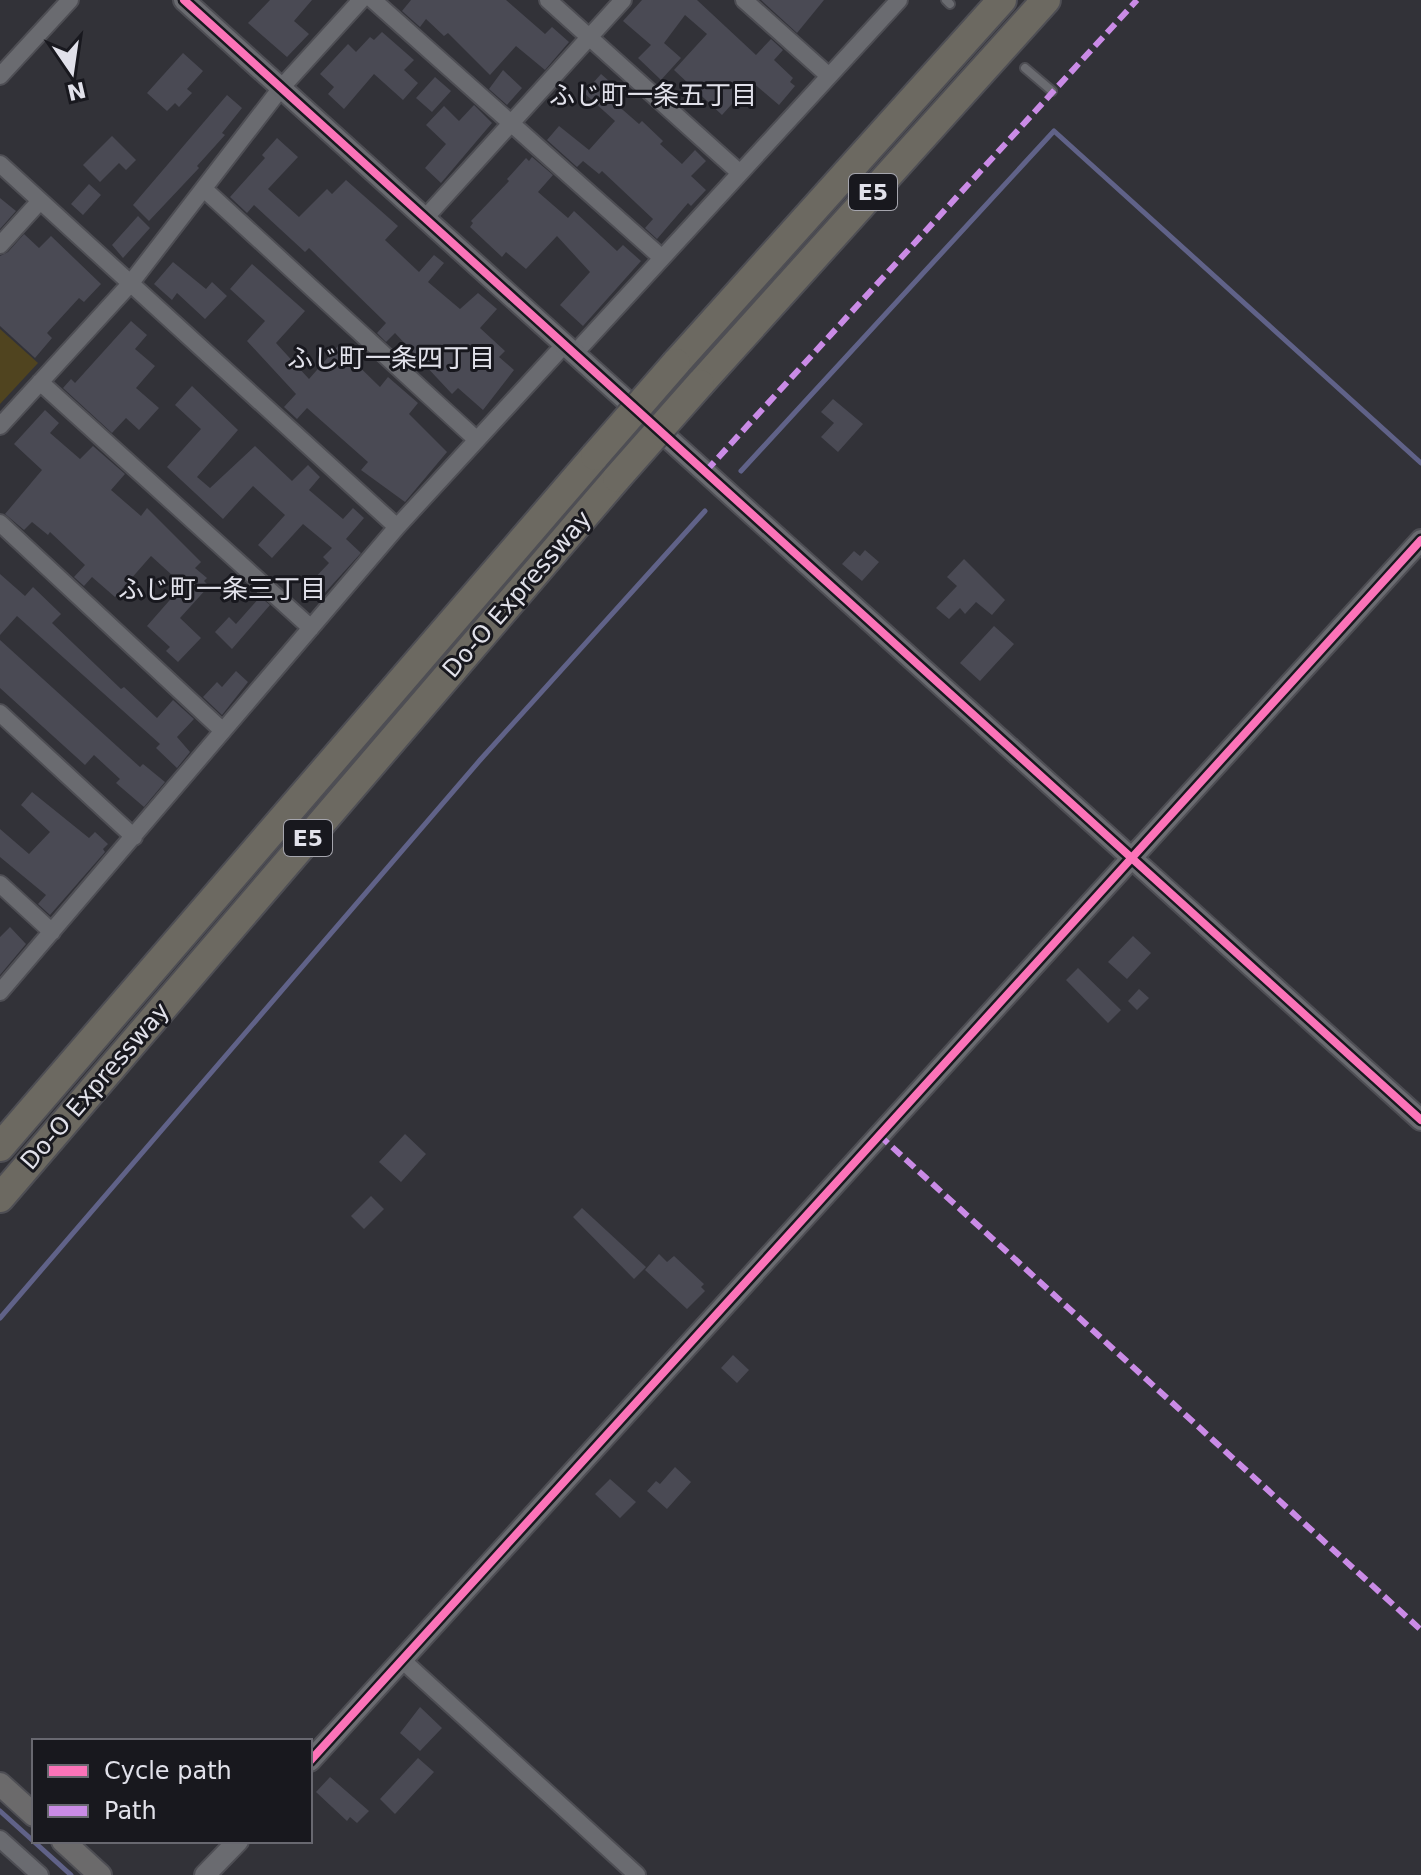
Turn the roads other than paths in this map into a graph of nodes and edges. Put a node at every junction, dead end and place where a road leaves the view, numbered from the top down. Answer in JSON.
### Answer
{"nodes":[{"id":1,"x":70,"y":0,"type":"edge"},
{"id":2,"x":184,"y":0,"type":"edge"},
{"id":3,"x":361,"y":0,"type":"edge"},
{"id":4,"x":373,"y":0,"type":"edge"},
{"id":5,"x":548,"y":0,"type":"edge"},
{"id":6,"x":623,"y":0,"type":"edge"},
{"id":7,"x":744,"y":0,"type":"edge"},
{"id":8,"x":899,"y":0,"type":"edge"},
{"id":9,"x":1002,"y":0,"type":"edge"},
{"id":10,"x":1046,"y":0,"type":"edge"},
{"id":11,"x":590,"y":39,"type":"junction"},
{"id":12,"x":1025,"y":68,"type":"dead end"},
{"id":13,"x":0,"y":76,"type":"edge"},
{"id":14,"x":829,"y":76,"type":"junction"},
{"id":15,"x":281,"y":88,"type":"junction"},
{"id":16,"x":1052,"y":91,"type":"dead end"},
{"id":17,"x":511,"y":124,"type":"junction"},
{"id":18,"x":0,"y":164,"type":"edge"},
{"id":19,"x":740,"y":173,"type":"junction"},
{"id":20,"x":204,"y":189,"type":"junction"},
{"id":21,"x":40,"y":201,"type":"junction"},
{"id":22,"x":425,"y":218,"type":"junction"},
{"id":23,"x":0,"y":245,"type":"edge"},
{"id":24,"x":662,"y":258,"type":"junction"},
{"id":25,"x":130,"y":284,"type":"junction"},
{"id":26,"x":570,"y":349,"type":"junction"},
{"id":27,"x":40,"y":382,"type":"junction"},
{"id":28,"x":0,"y":426,"type":"edge"},
{"id":29,"x":477,"y":440,"type":"junction"},
{"id":30,"x":0,"y":523,"type":"edge"},
{"id":31,"x":397,"y":527,"type":"junction"},
{"id":32,"x":1421,"y":540,"type":"edge"},
{"id":33,"x":311,"y":628,"type":"junction"},
{"id":34,"x":0,"y":713,"type":"edge"},
{"id":35,"x":223,"y":731,"type":"junction"},
{"id":36,"x":134,"y":837,"type":"junction"},
{"id":37,"x":1133,"y":857,"type":"junction"},
{"id":38,"x":0,"y":884,"type":"edge"},
{"id":39,"x":52,"y":932,"type":"junction"},
{"id":40,"x":0,"y":992,"type":"edge"},
{"id":41,"x":1421,"y":1120,"type":"edge"},
{"id":42,"x":0,"y":1147,"type":"edge"},
{"id":43,"x":0,"y":1198,"type":"edge"},
{"id":44,"x":401,"y":1659,"type":"junction"},
{"id":45,"x":312,"y":1759,"type":"edge"},
{"id":46,"x":0,"y":1784,"type":"edge"},
{"id":47,"x":32,"y":1813,"type":"edge"},
{"id":48,"x":0,"y":1839,"type":"edge"},
{"id":49,"x":65,"y":1843,"type":"edge"},
{"id":50,"x":236,"y":1843,"type":"edge"},
{"id":51,"x":40,"y":1875,"type":"edge"},
{"id":52,"x":100,"y":1875,"type":"edge"},
{"id":53,"x":205,"y":1875,"type":"edge"},
{"id":54,"x":637,"y":1875,"type":"edge"}],
"edges":[{"from":1,"to":13,"type":"street"},
{"from":2,"to":15,"type":"street"},
{"from":3,"to":15,"type":"street"},
{"from":4,"to":17,"type":"street"},
{"from":5,"to":11,"type":"street"},
{"from":6,"to":11,"type":"street"},
{"from":7,"to":14,"type":"street"},
{"from":8,"to":14,"type":"street"},
{"from":9,"to":42,"type":"highway","name":"Do-O Expressway","number":"E5","bridge":true},
{"from":10,"to":43,"type":"highway","name":"Do-O Expressway","number":"E5","bridge":true},
{"from":11,"to":17,"type":"street"},
{"from":11,"to":19,"type":"street"},
{"from":12,"to":16,"type":"lane"},
{"from":14,"to":19,"type":"street"},
{"from":15,"to":20,"type":"street"},
{"from":15,"to":22,"type":"street"},
{"from":17,"to":22,"type":"street"},
{"from":17,"to":24,"type":"street"},
{"from":18,"to":21,"type":"street"},
{"from":19,"to":24,"type":"street"},
{"from":20,"to":25,"type":"street"},
{"from":20,"to":29,"type":"street"},
{"from":21,"to":23,"type":"street"},
{"from":21,"to":25,"type":"street"},
{"from":22,"to":26,"type":"street"},
{"from":24,"to":26,"type":"street"},
{"from":25,"to":27,"type":"street"},
{"from":25,"to":31,"type":"street"},
{"from":26,"to":29,"type":"street"},
{"from":26,"to":37,"type":"street"},
{"from":27,"to":28,"type":"street"},
{"from":27,"to":33,"type":"street"},
{"from":29,"to":31,"type":"street"},
{"from":30,"to":35,"type":"street"},
{"from":31,"to":33,"type":"street"},
{"from":32,"to":37,"type":"street"},
{"from":33,"to":35,"type":"street"},
{"from":34,"to":36,"type":"street"},
{"from":35,"to":36,"type":"street"},
{"from":36,"to":39,"type":"street"},
{"from":37,"to":41,"type":"street"},
{"from":37,"to":44,"type":"street"},
{"from":38,"to":39,"type":"street"},
{"from":39,"to":40,"type":"street"},
{"from":44,"to":45,"type":"street"},
{"from":44,"to":54,"type":"street"},
{"from":46,"to":47,"type":"main road"},
{"from":48,"to":51,"type":"street"},
{"from":49,"to":52,"type":"main road"},
{"from":50,"to":53,"type":"street"}]}
